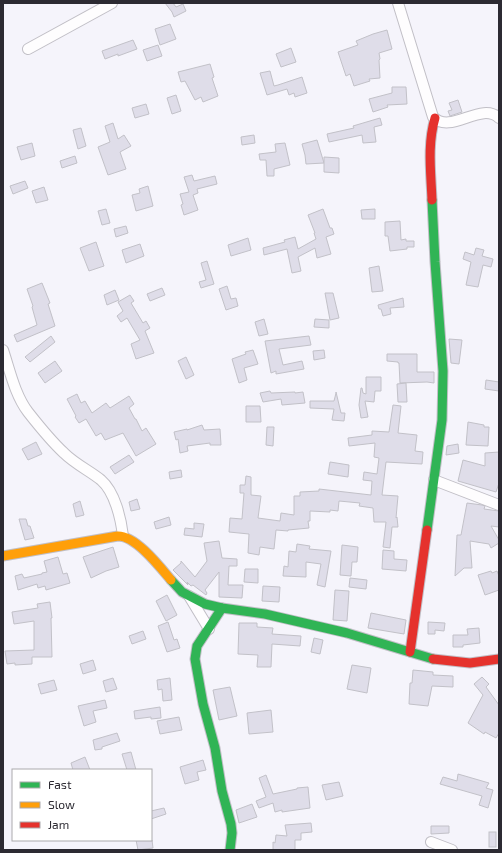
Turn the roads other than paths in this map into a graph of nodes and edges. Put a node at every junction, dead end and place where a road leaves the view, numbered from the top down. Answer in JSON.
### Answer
{"nodes":[{"id":1,"x":112,"y":3,"type":"edge"},
{"id":2,"x":398,"y":3,"type":"edge"},
{"id":3,"x":28,"y":49,"type":"dead end"},
{"id":4,"x":435,"y":118,"type":"junction"},
{"id":5,"x":499,"y":118,"type":"edge"},
{"id":6,"x":3,"y":350,"type":"edge"},
{"id":7,"x":434,"y":480,"type":"junction"},
{"id":8,"x":499,"y":505,"type":"edge"},
{"id":9,"x":123,"y":536,"type":"junction"},
{"id":10,"x":3,"y":556,"type":"edge"},
{"id":11,"x":188,"y":596,"type":"junction"},
{"id":12,"x":222,"y":608,"type":"junction"},
{"id":13,"x":209,"y":629,"type":"junction"},
{"id":14,"x":410,"y":652,"type":"junction"},
{"id":15,"x":499,"y":659,"type":"edge"},
{"id":16,"x":431,"y":842,"type":"dead end"},
{"id":17,"x":230,"y":850,"type":"edge"},
{"id":18,"x":452,"y":850,"type":"edge"}],
"edges":[{"from":1,"to":3,"type":"street"},
{"from":2,"to":4,"type":"street"},
{"from":4,"to":5,"type":"street"},
{"from":4,"to":7,"type":"street"},
{"from":6,"to":9,"type":"street"},
{"from":7,"to":8,"type":"street"},
{"from":7,"to":14,"type":"street"},
{"from":9,"to":10,"type":"street"},
{"from":9,"to":11,"type":"street"},
{"from":11,"to":12,"type":"street"},
{"from":11,"to":13,"type":"street"},
{"from":12,"to":13,"type":"street"},
{"from":12,"to":14,"type":"street"},
{"from":13,"to":17,"type":"street"},
{"from":14,"to":15,"type":"street"},
{"from":16,"to":18,"type":"street"}]}
